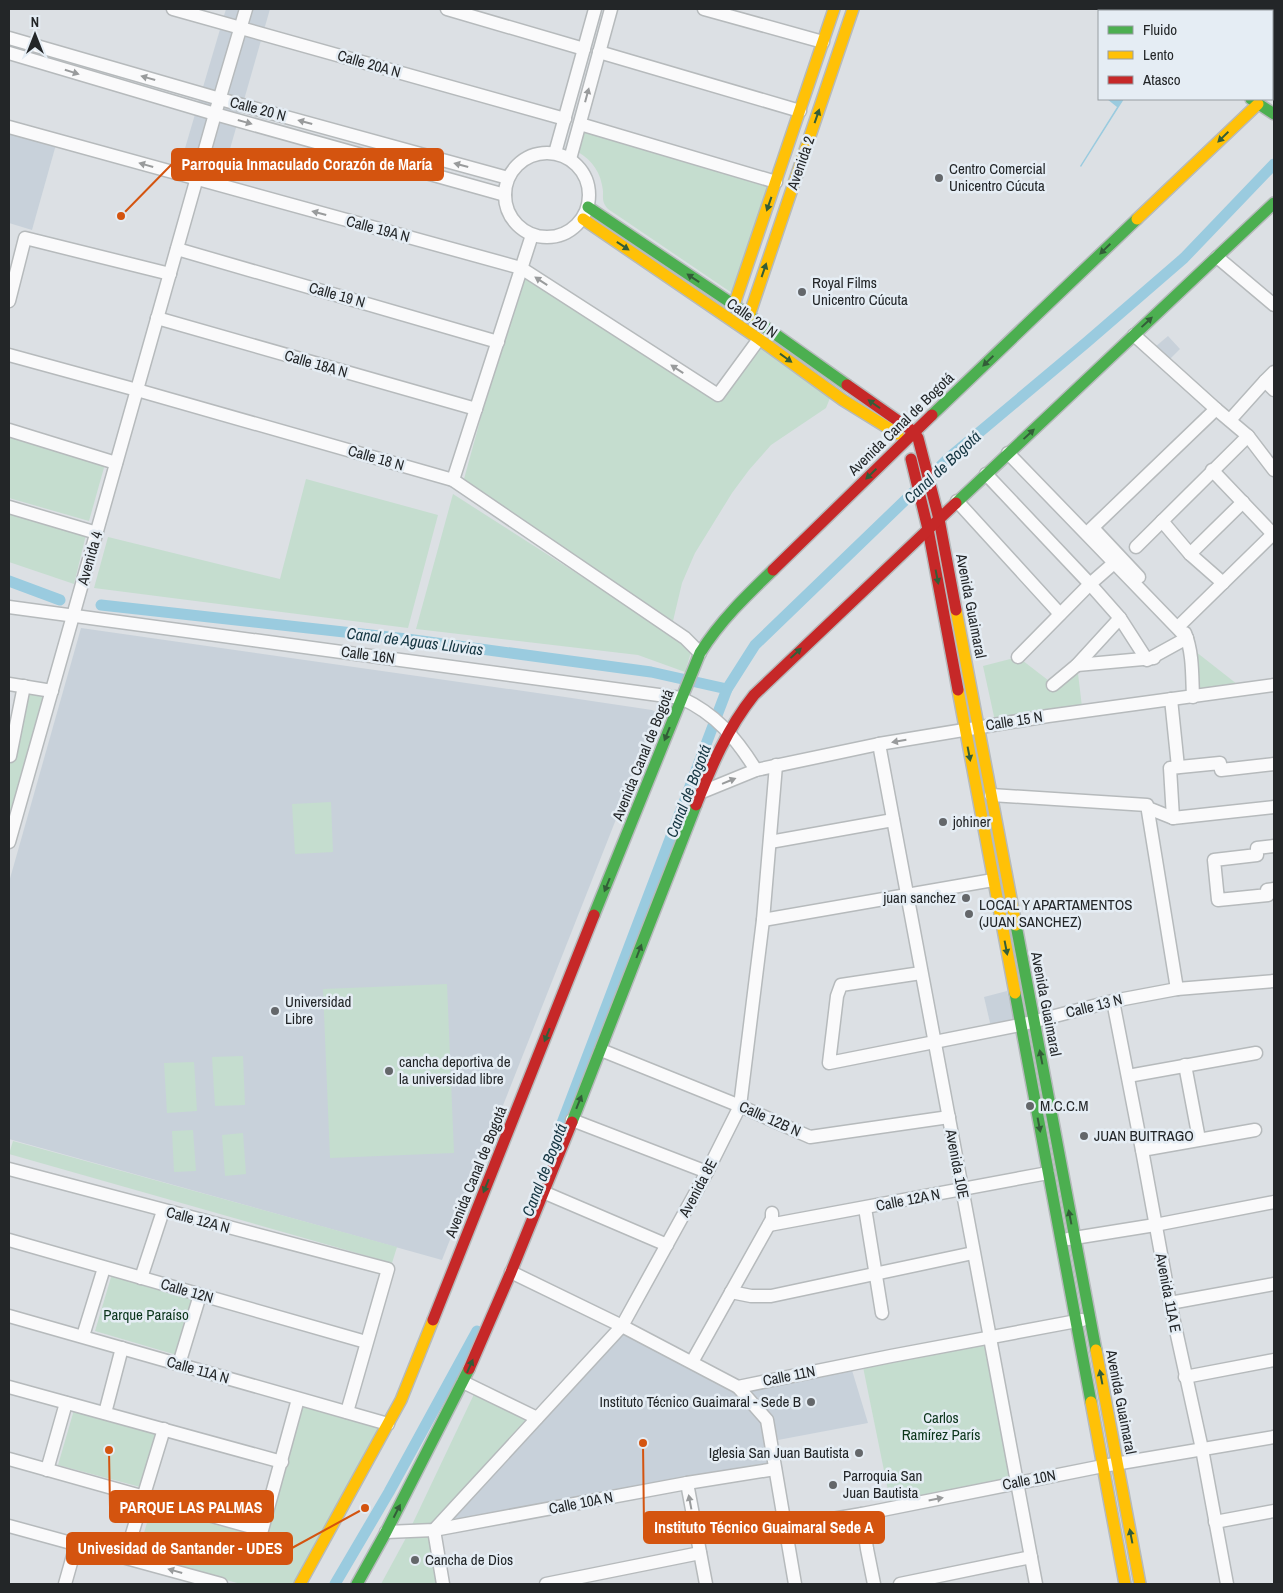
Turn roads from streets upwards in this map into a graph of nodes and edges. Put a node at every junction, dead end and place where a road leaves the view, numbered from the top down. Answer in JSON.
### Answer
{"nodes":[{"id":1,"x":173,"y":9,"type":"edge"},
{"id":2,"x":246,"y":9,"type":"edge"},
{"id":3,"x":449,"y":9,"type":"edge"},
{"id":4,"x":596,"y":9,"type":"edge"},
{"id":5,"x":611,"y":9,"type":"edge"},
{"id":6,"x":704,"y":9,"type":"edge"},
{"id":7,"x":834,"y":9,"type":"edge"},
{"id":8,"x":852,"y":9,"type":"edge"},
{"id":9,"x":240,"y":28,"type":"junction"},
{"id":10,"x":9,"y":38,"type":"edge"},
{"id":11,"x":823,"y":42,"type":"junction"},
{"id":12,"x":584,"y":49,"type":"junction"},
{"id":13,"x":599,"y":52,"type":"junction"},
{"id":14,"x":9,"y":53,"type":"edge"},
{"id":15,"x":220,"y":99,"type":"junction"},
{"id":16,"x":1258,"y":103,"type":"edge"},
{"id":17,"x":800,"y":111,"type":"junction"},
{"id":18,"x":214,"y":114,"type":"junction"},
{"id":19,"x":1274,"y":114,"type":"edge"},
{"id":20,"x":565,"y":119,"type":"junction"},
{"id":21,"x":580,"y":124,"type":"junction"},
{"id":22,"x":9,"y":127,"type":"edge"},
{"id":23,"x":555,"y":153,"type":"junction"},
{"id":24,"x":570,"y":159,"type":"junction"},
{"id":25,"x":508,"y":178,"type":"junction"},
{"id":26,"x":197,"y":180,"type":"junction"},
{"id":27,"x":776,"y":182,"type":"junction"},
{"id":28,"x":505,"y":195,"type":"junction"},
{"id":29,"x":1273,"y":205,"type":"edge"},
{"id":30,"x":585,"y":213,"type":"junction"},
{"id":31,"x":532,"y":235,"type":"junction"},
{"id":32,"x":177,"y":249,"type":"junction"},
{"id":33,"x":1217,"y":257,"type":"junction"},
{"id":34,"x":521,"y":268,"type":"junction"},
{"id":35,"x":170,"y":274,"type":"junction"},
{"id":36,"x":9,"y":301,"type":"edge"},
{"id":37,"x":734,"y":305,"type":"junction"},
{"id":38,"x":1274,"y":305,"type":"edge"},
{"id":39,"x":749,"y":316,"type":"junction"},
{"id":40,"x":157,"y":318,"type":"junction"},
{"id":41,"x":1134,"y":335,"type":"junction"},
{"id":42,"x":759,"y":338,"type":"junction"},
{"id":43,"x":498,"y":342,"type":"junction"},
{"id":44,"x":9,"y":356,"type":"edge"},
{"id":45,"x":1274,"y":372,"type":"edge"},
{"id":46,"x":1269,"y":386,"type":"edge"},
{"id":47,"x":136,"y":390,"type":"junction"},
{"id":48,"x":476,"y":409,"type":"junction"},
{"id":49,"x":1216,"y":410,"type":"junction"},
{"id":50,"x":1230,"y":420,"type":"junction"},
{"id":51,"x":9,"y":430,"type":"edge"},
{"id":52,"x":1248,"y":436,"type":"junction"},
{"id":53,"x":912,"y":439,"type":"junction"},
{"id":54,"x":1008,"y":453,"type":"junction"},
{"id":55,"x":116,"y":463,"type":"junction"},
{"id":56,"x":1212,"y":470,"type":"junction"},
{"id":57,"x":1274,"y":470,"type":"edge"},
{"id":58,"x":986,"y":474,"type":"junction"},
{"id":59,"x":453,"y":480,"type":"junction"},
{"id":60,"x":957,"y":502,"type":"junction"},
{"id":61,"x":1243,"y":502,"type":"junction"},
{"id":62,"x":9,"y":507,"type":"edge"},
{"id":63,"x":937,"y":513,"type":"junction"},
{"id":64,"x":1162,"y":521,"type":"junction"},
{"id":65,"x":926,"y":524,"type":"junction"},
{"id":66,"x":1090,"y":530,"type":"junction"},
{"id":67,"x":97,"y":533,"type":"junction"},
{"id":68,"x":1274,"y":533,"type":"edge"},
{"id":69,"x":1136,"y":548,"type":"dead end"},
{"id":70,"x":1190,"y":554,"type":"junction"},
{"id":71,"x":1114,"y":563,"type":"junction"},
{"id":72,"x":1223,"y":583,"type":"junction"},
{"id":73,"x":1090,"y":584,"type":"junction"},
{"id":74,"x":9,"y":607,"type":"edge"},
{"id":75,"x":1060,"y":614,"type":"junction"},
{"id":76,"x":74,"y":615,"type":"junction"},
{"id":77,"x":1120,"y":618,"type":"junction"},
{"id":78,"x":1181,"y":624,"type":"junction"},
{"id":79,"x":1186,"y":644,"type":"junction"},
{"id":80,"x":1018,"y":657,"type":"dead end"},
{"id":81,"x":698,"y":659,"type":"junction"},
{"id":82,"x":1147,"y":660,"type":"junction"},
{"id":83,"x":1077,"y":665,"type":"junction"},
{"id":84,"x":9,"y":684,"type":"edge"},
{"id":85,"x":1053,"y":685,"type":"dead end"},
{"id":86,"x":1274,"y":685,"type":"edge"},
{"id":87,"x":24,"y":686,"type":"junction"},
{"id":88,"x":52,"y":691,"type":"junction"},
{"id":89,"x":686,"y":696,"type":"junction"},
{"id":90,"x":1193,"y":697,"type":"junction"},
{"id":91,"x":1171,"y":699,"type":"junction"},
{"id":92,"x":724,"y":727,"type":"junction"},
{"id":93,"x":978,"y":727,"type":"junction"},
{"id":94,"x":965,"y":730,"type":"junction"},
{"id":95,"x":879,"y":744,"type":"junction"},
{"id":96,"x":10,"y":755,"type":"edge"},
{"id":97,"x":1274,"y":764,"type":"edge"},
{"id":98,"x":776,"y":765,"type":"junction"},
{"id":99,"x":1178,"y":767,"type":"junction"},
{"id":100,"x":756,"y":770,"type":"junction"},
{"id":101,"x":702,"y":792,"type":"junction"},
{"id":102,"x":991,"y":795,"type":"junction"},
{"id":103,"x":1147,"y":806,"type":"junction"},
{"id":104,"x":1274,"y":807,"type":"edge"},
{"id":105,"x":1174,"y":818,"type":"junction"},
{"id":106,"x":893,"y":820,"type":"junction"},
{"id":107,"x":12,"y":821,"type":"edge"},
{"id":108,"x":9,"y":842,"type":"edge"},
{"id":109,"x":770,"y":842,"type":"junction"},
{"id":110,"x":1274,"y":846,"type":"edge"},
{"id":111,"x":993,"y":880,"type":"junction"},
{"id":112,"x":1274,"y":889,"type":"edge"},
{"id":113,"x":907,"y":895,"type":"junction"},
{"id":114,"x":763,"y":920,"type":"junction"},
{"id":115,"x":922,"y":973,"type":"junction"},
{"id":116,"x":1274,"y":981,"type":"edge"},
{"id":117,"x":1177,"y":989,"type":"junction"},
{"id":118,"x":1113,"y":1001,"type":"junction"},
{"id":119,"x":1034,"y":1022,"type":"junction"},
{"id":120,"x":1020,"y":1025,"type":"junction"},
{"id":121,"x":934,"y":1043,"type":"junction"},
{"id":122,"x":601,"y":1050,"type":"junction"},
{"id":123,"x":1256,"y":1053,"type":"dead end"},
{"id":124,"x":1185,"y":1065,"type":"junction"},
{"id":125,"x":1128,"y":1076,"type":"junction"},
{"id":126,"x":740,"y":1106,"type":"junction"},
{"id":127,"x":949,"y":1118,"type":"junction"},
{"id":128,"x":572,"y":1120,"type":"junction"},
{"id":129,"x":1255,"y":1130,"type":"dead end"},
{"id":130,"x":1199,"y":1139,"type":"junction"},
{"id":131,"x":1142,"y":1150,"type":"junction"},
{"id":132,"x":9,"y":1169,"type":"edge"},
{"id":133,"x":707,"y":1172,"type":"junction"},
{"id":134,"x":1048,"y":1173,"type":"junction"},
{"id":135,"x":962,"y":1190,"type":"junction"},
{"id":136,"x":543,"y":1192,"type":"junction"},
{"id":137,"x":1274,"y":1202,"type":"edge"},
{"id":138,"x":865,"y":1208,"type":"junction"},
{"id":139,"x":164,"y":1211,"type":"junction"},
{"id":140,"x":1155,"y":1225,"type":"junction"},
{"id":141,"x":1074,"y":1238,"type":"junction"},
{"id":142,"x":9,"y":1240,"type":"edge"},
{"id":143,"x":1060,"y":1240,"type":"junction"},
{"id":144,"x":667,"y":1245,"type":"junction"},
{"id":145,"x":973,"y":1253,"type":"junction"},
{"id":146,"x":104,"y":1268,"type":"junction"},
{"id":147,"x":511,"y":1272,"type":"junction"},
{"id":148,"x":875,"y":1274,"type":"junction"},
{"id":149,"x":141,"y":1278,"type":"junction"},
{"id":150,"x":1274,"y":1284,"type":"edge"},
{"id":151,"x":731,"y":1292,"type":"junction"},
{"id":152,"x":200,"y":1295,"type":"junction"},
{"id":153,"x":1170,"y":1303,"type":"junction"},
{"id":154,"x":882,"y":1313,"type":"dead end"},
{"id":155,"x":9,"y":1316,"type":"edge"},
{"id":156,"x":1090,"y":1319,"type":"junction"},
{"id":157,"x":1076,"y":1321,"type":"junction"},
{"id":158,"x":622,"y":1326,"type":"junction"},
{"id":159,"x":83,"y":1336,"type":"junction"},
{"id":160,"x":990,"y":1337,"type":"junction"},
{"id":161,"x":366,"y":1342,"type":"junction"},
{"id":162,"x":122,"y":1348,"type":"junction"},
{"id":163,"x":1274,"y":1360,"type":"edge"},
{"id":164,"x":692,"y":1362,"type":"junction"},
{"id":165,"x":179,"y":1364,"type":"junction"},
{"id":166,"x":1185,"y":1377,"type":"junction"},
{"id":167,"x":463,"y":1382,"type":"junction"},
{"id":168,"x":9,"y":1387,"type":"edge"},
{"id":169,"x":738,"y":1387,"type":"junction"},
{"id":170,"x":298,"y":1399,"type":"junction"},
{"id":171,"x":66,"y":1403,"type":"junction"},
{"id":172,"x":347,"y":1412,"type":"junction"},
{"id":173,"x":105,"y":1413,"type":"junction"},
{"id":174,"x":537,"y":1418,"type":"junction"},
{"id":175,"x":388,"y":1424,"type":"junction"},
{"id":176,"x":164,"y":1429,"type":"junction"},
{"id":177,"x":1274,"y":1437,"type":"edge"},
{"id":178,"x":1202,"y":1449,"type":"junction"},
{"id":179,"x":9,"y":1459,"type":"edge"},
{"id":180,"x":282,"y":1462,"type":"junction"},
{"id":181,"x":1117,"y":1463,"type":"junction"},
{"id":182,"x":1102,"y":1466,"type":"junction"},
{"id":183,"x":775,"y":1469,"type":"junction"},
{"id":184,"x":47,"y":1470,"type":"junction"},
{"id":185,"x":1017,"y":1482,"type":"junction"},
{"id":186,"x":687,"y":1483,"type":"junction"},
{"id":187,"x":143,"y":1497,"type":"junction"},
{"id":188,"x":1274,"y":1511,"type":"edge"},
{"id":189,"x":862,"y":1514,"type":"junction"},
{"id":190,"x":1216,"y":1522,"type":"junction"},
{"id":191,"x":9,"y":1526,"type":"edge"},
{"id":192,"x":785,"y":1527,"type":"junction"},
{"id":193,"x":434,"y":1530,"type":"junction"},
{"id":194,"x":386,"y":1532,"type":"junction"},
{"id":195,"x":76,"y":1545,"type":"junction"},
{"id":196,"x":700,"y":1553,"type":"junction"},
{"id":197,"x":125,"y":1557,"type":"junction"},
{"id":198,"x":1031,"y":1557,"type":"junction"},
{"id":199,"x":65,"y":1584,"type":"edge"},
{"id":200,"x":222,"y":1584,"type":"edge"},
{"id":201,"x":300,"y":1584,"type":"edge"},
{"id":202,"x":357,"y":1584,"type":"edge"},
{"id":203,"x":443,"y":1584,"type":"edge"},
{"id":204,"x":546,"y":1584,"type":"edge"},
{"id":205,"x":706,"y":1584,"type":"edge"},
{"id":206,"x":795,"y":1584,"type":"edge"},
{"id":207,"x":874,"y":1584,"type":"edge"},
{"id":208,"x":900,"y":1584,"type":"edge"},
{"id":209,"x":1036,"y":1584,"type":"edge"},
{"id":210,"x":1125,"y":1584,"type":"edge"},
{"id":211,"x":1140,"y":1584,"type":"edge"},
{"id":212,"x":1227,"y":1584,"type":"edge"}],
"edges":[{"from":1,"to":9,"type":"street","name":"Calle 20A N"},
{"from":2,"to":9,"type":"street","name":"Avenida 4"},
{"from":3,"to":12,"type":"street"},
{"from":4,"to":12,"type":"street"},
{"from":5,"to":13,"type":"street"},
{"from":6,"to":11,"type":"street"},
{"from":7,"to":11,"type":"street","name":"Avenida 2"},
{"from":39,"to":8,"type":"street","name":"Avenida 2","one_way":true},
{"from":9,"to":15,"type":"street","name":"Avenida 4"},
{"from":9,"to":20,"type":"street","name":"Calle 20A N"},
{"from":15,"to":10,"type":"street","name":"Calle 20 N","one_way":true},
{"from":11,"to":17,"type":"street","name":"Avenida 2"},
{"from":12,"to":20,"type":"street"},
{"from":13,"to":17,"type":"street"},
{"from":21,"to":13,"type":"street","one_way":true},
{"from":14,"to":18,"type":"street","name":"Calle 20 N","one_way":true},
{"from":15,"to":18,"type":"street","name":"Avenida 4"},
{"from":25,"to":15,"type":"street","name":"Calle 20 N","one_way":true},
{"from":16,"to":19,"type":"street"},
{"from":16,"to":53,"type":"street","name":"Avenida Canal de Bogotá","one_way":true},
{"from":17,"to":27,"type":"street","name":"Avenida 2"},
{"from":18,"to":26,"type":"street","name":"Avenida 4"},
{"from":18,"to":28,"type":"street","name":"Calle 20 N","one_way":true},
{"from":20,"to":23,"type":"street"},
{"from":21,"to":24,"type":"street"},
{"from":21,"to":27,"type":"street"},
{"from":26,"to":22,"type":"street","name":"Calle 19A N","one_way":true},
{"from":23,"to":24,"type":"street"},
{"from":23,"to":25,"type":"street"},
{"from":24,"to":30,"type":"street"},
{"from":25,"to":28,"type":"street"},
{"from":26,"to":32,"type":"street","name":"Avenida 4"},
{"from":34,"to":26,"type":"street","name":"Calle 19A N","one_way":true},
{"from":27,"to":37,"type":"street","name":"Avenida 2","one_way":true},
{"from":28,"to":31,"type":"street"},
{"from":29,"to":33,"type":"street"},
{"from":30,"to":31,"type":"street"},
{"from":37,"to":30,"type":"street","name":"Calle 20 N","one_way":true},
{"from":30,"to":42,"type":"street","name":"Calle 20 N","one_way":true},
{"from":31,"to":34,"type":"street"},
{"from":32,"to":35,"type":"street","name":"Avenida 4"},
{"from":32,"to":43,"type":"street","name":"Calle 19 N"},
{"from":33,"to":38,"type":"street"},
{"from":41,"to":33,"type":"street","one_way":true},
{"from":42,"to":34,"type":"street","name":"Calle 19A N","one_way":true},
{"from":34,"to":43,"type":"street"},
{"from":35,"to":36,"type":"street"},
{"from":35,"to":40,"type":"street","name":"Avenida 4"},
{"from":37,"to":39,"type":"street","name":"Calle 20 N"},
{"from":53,"to":39,"type":"street","name":"Calle 20 N","one_way":true},
{"from":40,"to":47,"type":"street","name":"Avenida 4"},
{"from":40,"to":48,"type":"street","name":"Calle 18A N"},
{"from":41,"to":49,"type":"street"},
{"from":54,"to":41,"type":"street","one_way":true},
{"from":42,"to":53,"type":"street","name":"Calle 20 N","one_way":true},
{"from":43,"to":48,"type":"street"},
{"from":44,"to":47,"type":"street","name":"Calle 18 N"},
{"from":45,"to":46,"type":"street"},
{"from":46,"to":50,"type":"street"},
{"from":47,"to":55,"type":"street","name":"Avenida 4"},
{"from":47,"to":59,"type":"street","name":"Calle 18 N"},
{"from":48,"to":59,"type":"street"},
{"from":49,"to":50,"type":"street"},
{"from":49,"to":66,"type":"street"},
{"from":50,"to":52,"type":"street"},
{"from":51,"to":55,"type":"street"},
{"from":52,"to":56,"type":"street"},
{"from":52,"to":57,"type":"street"},
{"from":53,"to":63,"type":"street","name":"Avenida Guaimaral"},
{"from":53,"to":65,"type":"street","name":"Avenida Guaimaral"},
{"from":53,"to":81,"type":"street","name":"Avenida Canal de Bogotá","one_way":true},
{"from":54,"to":58,"type":"street"},
{"from":54,"to":66,"type":"street"},
{"from":55,"to":67,"type":"street","name":"Avenida 4"},
{"from":56,"to":61,"type":"street"},
{"from":56,"to":64,"type":"street"},
{"from":58,"to":60,"type":"street"},
{"from":58,"to":73,"type":"street"},
{"from":59,"to":81,"type":"street","name":"Calle 18 N"},
{"from":60,"to":63,"type":"street"},
{"from":60,"to":75,"type":"street"},
{"from":61,"to":68,"type":"street"},
{"from":61,"to":70,"type":"street"},
{"from":62,"to":67,"type":"street"},
{"from":63,"to":65,"type":"street"},
{"from":63,"to":93,"type":"street","name":"Avenida Guaimaral"},
{"from":64,"to":69,"type":"street"},
{"from":64,"to":70,"type":"street"},
{"from":92,"to":65,"type":"street","one_way":true},
{"from":65,"to":94,"type":"street","name":"Avenida Guaimaral","one_way":true},
{"from":66,"to":71,"type":"street"},
{"from":66,"to":78,"type":"street"},
{"from":67,"to":76,"type":"street","name":"Avenida 4"},
{"from":68,"to":72,"type":"street"},
{"from":70,"to":72,"type":"street"},
{"from":71,"to":73,"type":"street"},
{"from":71,"to":79,"type":"street"},
{"from":72,"to":78,"type":"street"},
{"from":73,"to":75,"type":"street"},
{"from":73,"to":77,"type":"street"},
{"from":74,"to":76,"type":"street","name":"Calle 16N"},
{"from":75,"to":80,"type":"street"},
{"from":76,"to":88,"type":"street","name":"Avenida 4"},
{"from":76,"to":89,"type":"street","name":"Calle 16N"},
{"from":77,"to":82,"type":"street"},
{"from":77,"to":83,"type":"street"},
{"from":78,"to":79,"type":"street"},
{"from":79,"to":82,"type":"street"},
{"from":79,"to":90,"type":"street"},
{"from":81,"to":89,"type":"street","name":"Avenida Canal de Bogotá"},
{"from":82,"to":83,"type":"street"},
{"from":83,"to":85,"type":"street"},
{"from":84,"to":87,"type":"street"},
{"from":86,"to":90,"type":"street","name":"Calle 15 N"},
{"from":87,"to":88,"type":"street"},
{"from":87,"to":96,"type":"street"},
{"from":88,"to":107,"type":"street","name":"Avenida 4"},
{"from":89,"to":92,"type":"street","name":"Calle 16N"},
{"from":89,"to":175,"type":"street","name":"Avenida Canal de Bogotá","one_way":true},
{"from":90,"to":91,"type":"street","name":"Calle 15 N"},
{"from":91,"to":93,"type":"street","name":"Calle 15 N"},
{"from":91,"to":99,"type":"street"},
{"from":92,"to":100,"type":"street"},
{"from":92,"to":101,"type":"street"},
{"from":93,"to":94,"type":"street","name":"Calle 15 N"},
{"from":93,"to":102,"type":"street","name":"Avenida Guaimaral"},
{"from":94,"to":95,"type":"street","name":"Calle 15 N","one_way":true},
{"from":94,"to":111,"type":"street","name":"Avenida Guaimaral","one_way":true},
{"from":95,"to":98,"type":"street","name":"Calle 15 N"},
{"from":95,"to":106,"type":"street","name":"Avenida 10E"},
{"from":97,"to":99,"type":"street"},
{"from":98,"to":100,"type":"street","name":"Calle 15 N"},
{"from":98,"to":109,"type":"street","name":"Avenida 8E"},
{"from":99,"to":105,"type":"street"},
{"from":101,"to":100,"type":"street","name":"Calle 15 N","one_way":true},
{"from":122,"to":101,"type":"street","one_way":true},
{"from":102,"to":103,"type":"street"},
{"from":102,"to":119,"type":"street","name":"Avenida Guaimaral"},
{"from":103,"to":105,"type":"street"},
{"from":103,"to":117,"type":"street"},
{"from":104,"to":105,"type":"street"},
{"from":106,"to":109,"type":"street"},
{"from":106,"to":113,"type":"street","name":"Avenida 10E"},
{"from":107,"to":108,"type":"street","name":"Avenida 4"},
{"from":109,"to":114,"type":"street","name":"Avenida 8E"},
{"from":110,"to":112,"type":"street"},
{"from":111,"to":113,"type":"street"},
{"from":111,"to":120,"type":"street","name":"Avenida Guaimaral","one_way":true},
{"from":113,"to":114,"type":"street"},
{"from":113,"to":115,"type":"street","name":"Avenida 10E"},
{"from":114,"to":126,"type":"street","name":"Avenida 8E"},
{"from":115,"to":121,"type":"street","name":"Avenida 10E"},
{"from":115,"to":121,"type":"street","name":"Calle 13 N"},
{"from":116,"to":117,"type":"street","name":"Calle 13 N"},
{"from":117,"to":118,"type":"street","name":"Calle 13 N"},
{"from":118,"to":119,"type":"street","name":"Calle 13 N"},
{"from":118,"to":125,"type":"street","name":"Avenida 11A E"},
{"from":119,"to":120,"type":"street","name":"Calle 13 N"},
{"from":141,"to":119,"type":"street","name":"Avenida Guaimaral","one_way":true},
{"from":120,"to":121,"type":"street","name":"Calle 13 N"},
{"from":120,"to":134,"type":"street","name":"Avenida Guaimaral","one_way":true},
{"from":121,"to":127,"type":"street","name":"Avenida 10E"},
{"from":122,"to":126,"type":"street","name":"Calle 12B N"},
{"from":128,"to":122,"type":"street","one_way":true},
{"from":123,"to":124,"type":"street"},
{"from":124,"to":125,"type":"street"},
{"from":124,"to":130,"type":"street"},
{"from":125,"to":131,"type":"street","name":"Avenida 11A E"},
{"from":126,"to":127,"type":"street","name":"Calle 12B N"},
{"from":126,"to":133,"type":"street","name":"Avenida 8E"},
{"from":127,"to":135,"type":"street","name":"Avenida 10E"},
{"from":128,"to":133,"type":"street"},
{"from":128,"to":136,"type":"street"},
{"from":129,"to":130,"type":"street"},
{"from":130,"to":131,"type":"street"},
{"from":131,"to":140,"type":"street","name":"Avenida 11A E"},
{"from":132,"to":139,"type":"street","name":"Calle 12A N"},
{"from":133,"to":144,"type":"street","name":"Avenida 8E"},
{"from":134,"to":135,"type":"street","name":"Calle 12A N"},
{"from":134,"to":143,"type":"street","name":"Avenida Guaimaral"},
{"from":135,"to":138,"type":"street","name":"Calle 12A N"},
{"from":135,"to":145,"type":"street","name":"Avenida 10E"},
{"from":136,"to":144,"type":"street"},
{"from":136,"to":147,"type":"street"},
{"from":137,"to":140,"type":"street"},
{"from":138,"to":148,"type":"street"},
{"from":138,"to":151,"type":"street","name":"Calle 12A N"},
{"from":139,"to":149,"type":"street"},
{"from":139,"to":161,"type":"street","name":"Calle 12A N"},
{"from":140,"to":141,"type":"street"},
{"from":140,"to":153,"type":"street","name":"Avenida 11A E"},
{"from":141,"to":143,"type":"street"},
{"from":141,"to":156,"type":"street","name":"Avenida Guaimaral"},
{"from":142,"to":146,"type":"street","name":"Calle 12N"},
{"from":143,"to":157,"type":"street","name":"Avenida Guaimaral"},
{"from":144,"to":158,"type":"street","name":"Avenida 8E"},
{"from":145,"to":148,"type":"street"},
{"from":145,"to":160,"type":"street","name":"Avenida 10E"},
{"from":146,"to":149,"type":"street","name":"Calle 12N"},
{"from":146,"to":159,"type":"street"},
{"from":147,"to":158,"type":"street"},
{"from":167,"to":147,"type":"street","one_way":true},
{"from":148,"to":151,"type":"street"},
{"from":148,"to":154,"type":"street"},
{"from":149,"to":152,"type":"street","name":"Calle 12N"},
{"from":150,"to":153,"type":"street"},
{"from":151,"to":164,"type":"street"},
{"from":152,"to":161,"type":"street","name":"Calle 12N"},
{"from":152,"to":165,"type":"street"},
{"from":153,"to":166,"type":"street","name":"Avenida 11A E"},
{"from":155,"to":159,"type":"street","name":"Calle 11A N"},
{"from":156,"to":157,"type":"street","name":"Calle 11N"},
{"from":181,"to":156,"type":"street","name":"Avenida Guaimaral","one_way":true},
{"from":157,"to":160,"type":"street","name":"Calle 11N"},
{"from":157,"to":182,"type":"street","name":"Avenida Guaimaral"},
{"from":158,"to":164,"type":"street"},
{"from":158,"to":174,"type":"street","name":"Avenida 8E"},
{"from":159,"to":162,"type":"street","name":"Calle 11A N"},
{"from":160,"to":169,"type":"street","name":"Calle 11N"},
{"from":160,"to":185,"type":"street","name":"Avenida 10E"},
{"from":161,"to":172,"type":"street"},
{"from":162,"to":165,"type":"street","name":"Calle 11A N"},
{"from":162,"to":173,"type":"street"},
{"from":163,"to":166,"type":"street"},
{"from":164,"to":169,"type":"street"},
{"from":165,"to":170,"type":"street","name":"Calle 11A N"},
{"from":166,"to":178,"type":"street","name":"Avenida 11A E"},
{"from":167,"to":174,"type":"street"},
{"from":194,"to":167,"type":"street","one_way":true},
{"from":168,"to":171,"type":"street"},
{"from":169,"to":183,"type":"street"},
{"from":170,"to":172,"type":"street","name":"Calle 11A N"},
{"from":170,"to":180,"type":"street"},
{"from":171,"to":173,"type":"street"},
{"from":171,"to":184,"type":"street"},
{"from":172,"to":175,"type":"street","name":"Calle 11A N"},
{"from":173,"to":176,"type":"street"},
{"from":174,"to":193,"type":"street","name":"Avenida 8E"},
{"from":175,"to":201,"type":"street","name":"Avenida Canal de Bogotá"},
{"from":176,"to":180,"type":"street"},
{"from":176,"to":187,"type":"street"},
{"from":177,"to":178,"type":"street","name":"Calle 10N"},
{"from":178,"to":181,"type":"street","name":"Calle 10N"},
{"from":178,"to":190,"type":"street","name":"Avenida 11A E"},
{"from":179,"to":184,"type":"street"},
{"from":180,"to":187,"type":"street"},
{"from":181,"to":182,"type":"street","name":"Calle 10N"},
{"from":211,"to":181,"type":"street","name":"Avenida Guaimaral","one_way":true},
{"from":182,"to":185,"type":"street","name":"Calle 10N"},
{"from":182,"to":210,"type":"street","name":"Avenida Guaimaral"},
{"from":183,"to":186,"type":"street","name":"Calle 10A N"},
{"from":183,"to":192,"type":"street"},
{"from":184,"to":187,"type":"street"},
{"from":189,"to":185,"type":"street","name":"Calle 10N","one_way":true},
{"from":185,"to":198,"type":"street","name":"Avenida 10E"},
{"from":186,"to":193,"type":"street","name":"Calle 10A N"},
{"from":196,"to":186,"type":"street","one_way":true},
{"from":187,"to":197,"type":"street"},
{"from":188,"to":190,"type":"street"},
{"from":189,"to":192,"type":"street","name":"Calle 10N"},
{"from":189,"to":207,"type":"street"},
{"from":190,"to":212,"type":"street","name":"Avenida 11A E"},
{"from":191,"to":195,"type":"street"},
{"from":192,"to":206,"type":"street"},
{"from":193,"to":194,"type":"street","name":"Calle 10A N"},
{"from":193,"to":203,"type":"street"},
{"from":194,"to":202,"type":"street"},
{"from":195,"to":197,"type":"street"},
{"from":195,"to":199,"type":"street"},
{"from":196,"to":204,"type":"street"},
{"from":196,"to":205,"type":"street"},
{"from":200,"to":197,"type":"street","one_way":true},
{"from":198,"to":208,"type":"street"},
{"from":198,"to":209,"type":"street","name":"Avenida 10E"}]}
